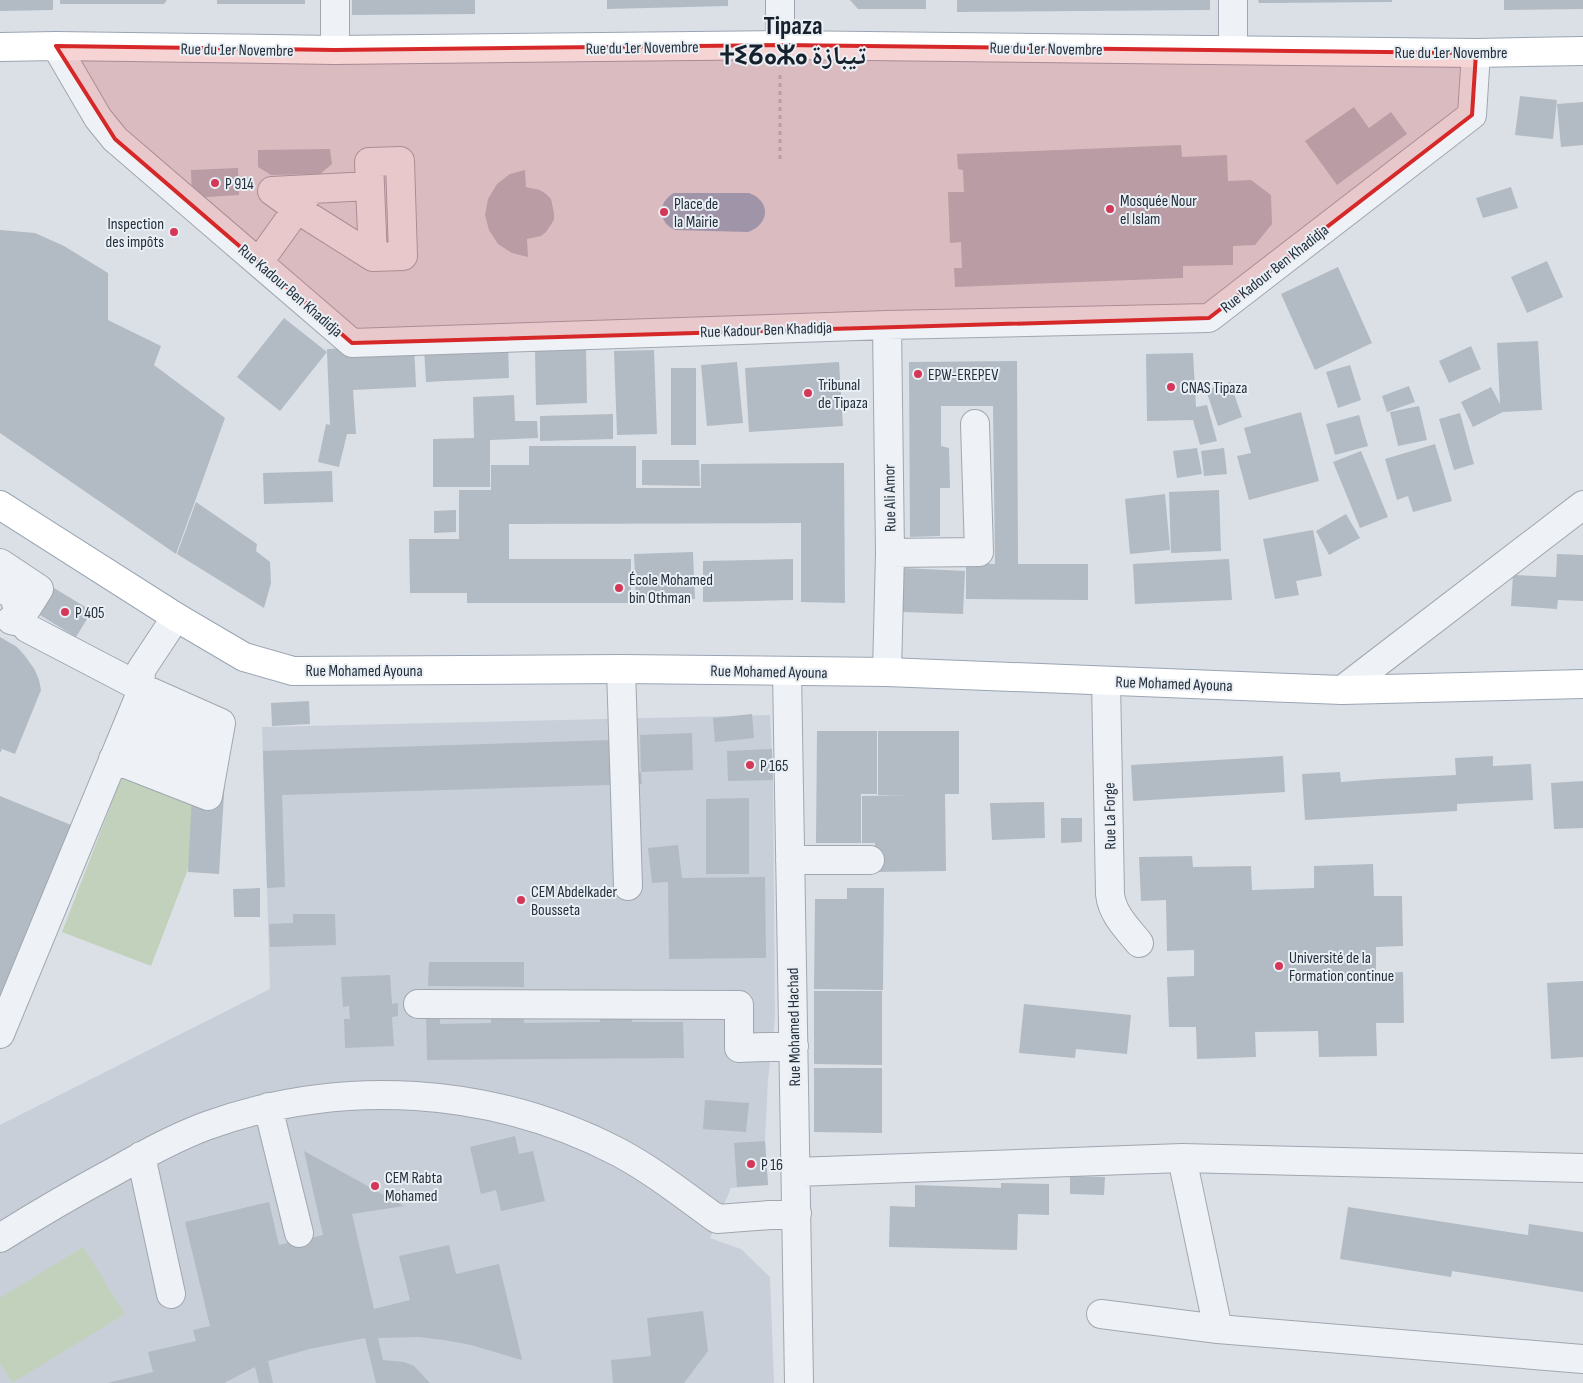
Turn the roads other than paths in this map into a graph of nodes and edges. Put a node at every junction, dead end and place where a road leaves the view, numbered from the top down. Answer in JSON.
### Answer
{"nodes":[{"id":1,"x":335,"y":0,"type":"edge"},
{"id":2,"x":780,"y":0,"type":"edge"},
{"id":3,"x":1233,"y":0,"type":"edge"},
{"id":4,"x":780,"y":45,"type":"junction"},
{"id":5,"x":0,"y":46,"type":"edge"},
{"id":6,"x":56,"y":46,"type":"junction"},
{"id":7,"x":335,"y":50,"type":"junction"},
{"id":8,"x":1233,"y":50,"type":"junction"},
{"id":9,"x":1583,"y":51,"type":"edge"},
{"id":10,"x":1476,"y":53,"type":"junction"},
{"id":11,"x":370,"y":186,"type":"junction"},
{"id":12,"x":304,"y":199,"type":"junction"},
{"id":13,"x":373,"y":257,"type":"junction"},
{"id":14,"x":259,"y":262,"type":"junction"},
{"id":15,"x":887,"y":325,"type":"junction"},
{"id":16,"x":975,"y":424,"type":"dead end"},
{"id":17,"x":0,"y":505,"type":"edge"},
{"id":18,"x":1583,"y":505,"type":"edge"},
{"id":19,"x":890,"y":553,"type":"junction"},
{"id":20,"x":0,"y":562,"type":"edge"},
{"id":21,"x":0,"y":588,"type":"edge"},
{"id":22,"x":10,"y":617,"type":"edge"},
{"id":23,"x":176,"y":617,"type":"junction"},
{"id":24,"x":620,"y":669,"type":"junction"},
{"id":25,"x":787,"y":671,"type":"junction"},
{"id":26,"x":887,"y":672,"type":"junction"},
{"id":27,"x":1106,"y":681,"type":"junction"},
{"id":28,"x":1583,"y":684,"type":"edge"},
{"id":29,"x":1342,"y":690,"type":"junction"},
{"id":30,"x":128,"y":723,"type":"junction"},
{"id":31,"x":790,"y":860,"type":"junction"},
{"id":32,"x":870,"y":860,"type":"dead end"},
{"id":33,"x":628,"y":886,"type":"dead end"},
{"id":34,"x":1139,"y":943,"type":"dead end"},
{"id":35,"x":418,"y":1004,"type":"dead end"},
{"id":36,"x":0,"y":1034,"type":"edge"},
{"id":37,"x":794,"y":1046,"type":"junction"},
{"id":38,"x":268,"y":1107,"type":"junction"},
{"id":39,"x":141,"y":1156,"type":"junction"},
{"id":40,"x":1182,"y":1158,"type":"junction"},
{"id":41,"x":1583,"y":1168,"type":"edge"},
{"id":42,"x":796,"y":1172,"type":"junction"},
{"id":43,"x":797,"y":1213,"type":"junction"},
{"id":44,"x":299,"y":1233,"type":"dead end"},
{"id":45,"x":0,"y":1238,"type":"edge"},
{"id":46,"x":171,"y":1294,"type":"dead end"},
{"id":47,"x":1101,"y":1314,"type":"dead end"},
{"id":48,"x":1218,"y":1330,"type":"junction"},
{"id":49,"x":1583,"y":1359,"type":"edge"},
{"id":50,"x":799,"y":1383,"type":"edge"}],
"edges":[{"from":1,"to":7,"type":"street"},
{"from":2,"to":4,"type":"street"},
{"from":3,"to":8,"type":"street"},
{"from":4,"to":7,"type":"main road","name":"Rue du 1er Novembre"},
{"from":4,"to":8,"type":"main road","name":"Rue du 1er Novembre"},
{"from":5,"to":6,"type":"main road","name":"Rue du 1er Novembre"},
{"from":6,"to":7,"type":"main road","name":"Rue du 1er Novembre"},
{"from":6,"to":14,"type":"street","name":"Rue Kadour Ben Khadidja"},
{"from":8,"to":10,"type":"main road","name":"Rue du 1er Novembre"},
{"from":9,"to":10,"type":"main road","name":"Rue du 1er Novembre"},
{"from":10,"to":15,"type":"street","name":"Rue Kadour Ben Khadidja"},
{"from":11,"to":12,"type":"street"},
{"from":11,"to":13,"type":"street"},
{"from":11,"to":13,"type":"street"},
{"from":12,"to":13,"type":"street"},
{"from":12,"to":14,"type":"street"},
{"from":14,"to":15,"type":"street","name":"Rue Kadour Ben Khadidja"},
{"from":15,"to":19,"type":"street","name":"Rue Ali Amor"},
{"from":16,"to":19,"type":"street"},
{"from":17,"to":23,"type":"main road","name":"Rue Mohamed Ayouna"},
{"from":18,"to":29,"type":"street"},
{"from":19,"to":26,"type":"street","name":"Rue Ali Amor"},
{"from":20,"to":22,"type":"street"},
{"from":21,"to":22,"type":"street"},
{"from":22,"to":30,"type":"street"},
{"from":23,"to":24,"type":"main road","name":"Rue Mohamed Ayouna"},
{"from":23,"to":30,"type":"street"},
{"from":24,"to":25,"type":"main road","name":"Rue Mohamed Ayouna"},
{"from":24,"to":33,"type":"street"},
{"from":25,"to":26,"type":"main road","name":"Rue Mohamed Ayouna"},
{"from":25,"to":31,"type":"street","name":"Rue Mohamed Hachad"},
{"from":26,"to":27,"type":"main road","name":"Rue Mohamed Ayouna"},
{"from":27,"to":29,"type":"main road","name":"Rue Mohamed Ayouna"},
{"from":27,"to":34,"type":"street","name":"Rue La Forge"},
{"from":28,"to":29,"type":"main road","name":"Rue Mohamed Ayouna"},
{"from":30,"to":30,"type":"street"},
{"from":30,"to":36,"type":"street"},
{"from":31,"to":32,"type":"street"},
{"from":31,"to":37,"type":"street","name":"Rue Mohamed Hachad"},
{"from":35,"to":37,"type":"street"},
{"from":37,"to":42,"type":"street","name":"Rue Mohamed Hachad"},
{"from":38,"to":39,"type":"street"},
{"from":38,"to":43,"type":"street"},
{"from":38,"to":44,"type":"street"},
{"from":39,"to":45,"type":"street"},
{"from":39,"to":46,"type":"street"},
{"from":40,"to":41,"type":"street"},
{"from":40,"to":42,"type":"street"},
{"from":40,"to":48,"type":"street"},
{"from":42,"to":43,"type":"street","name":"Rue Mohamed Hachad"},
{"from":43,"to":50,"type":"street","name":"Rue Mohamed Hachad"},
{"from":47,"to":48,"type":"street"},
{"from":48,"to":49,"type":"street"}]}
